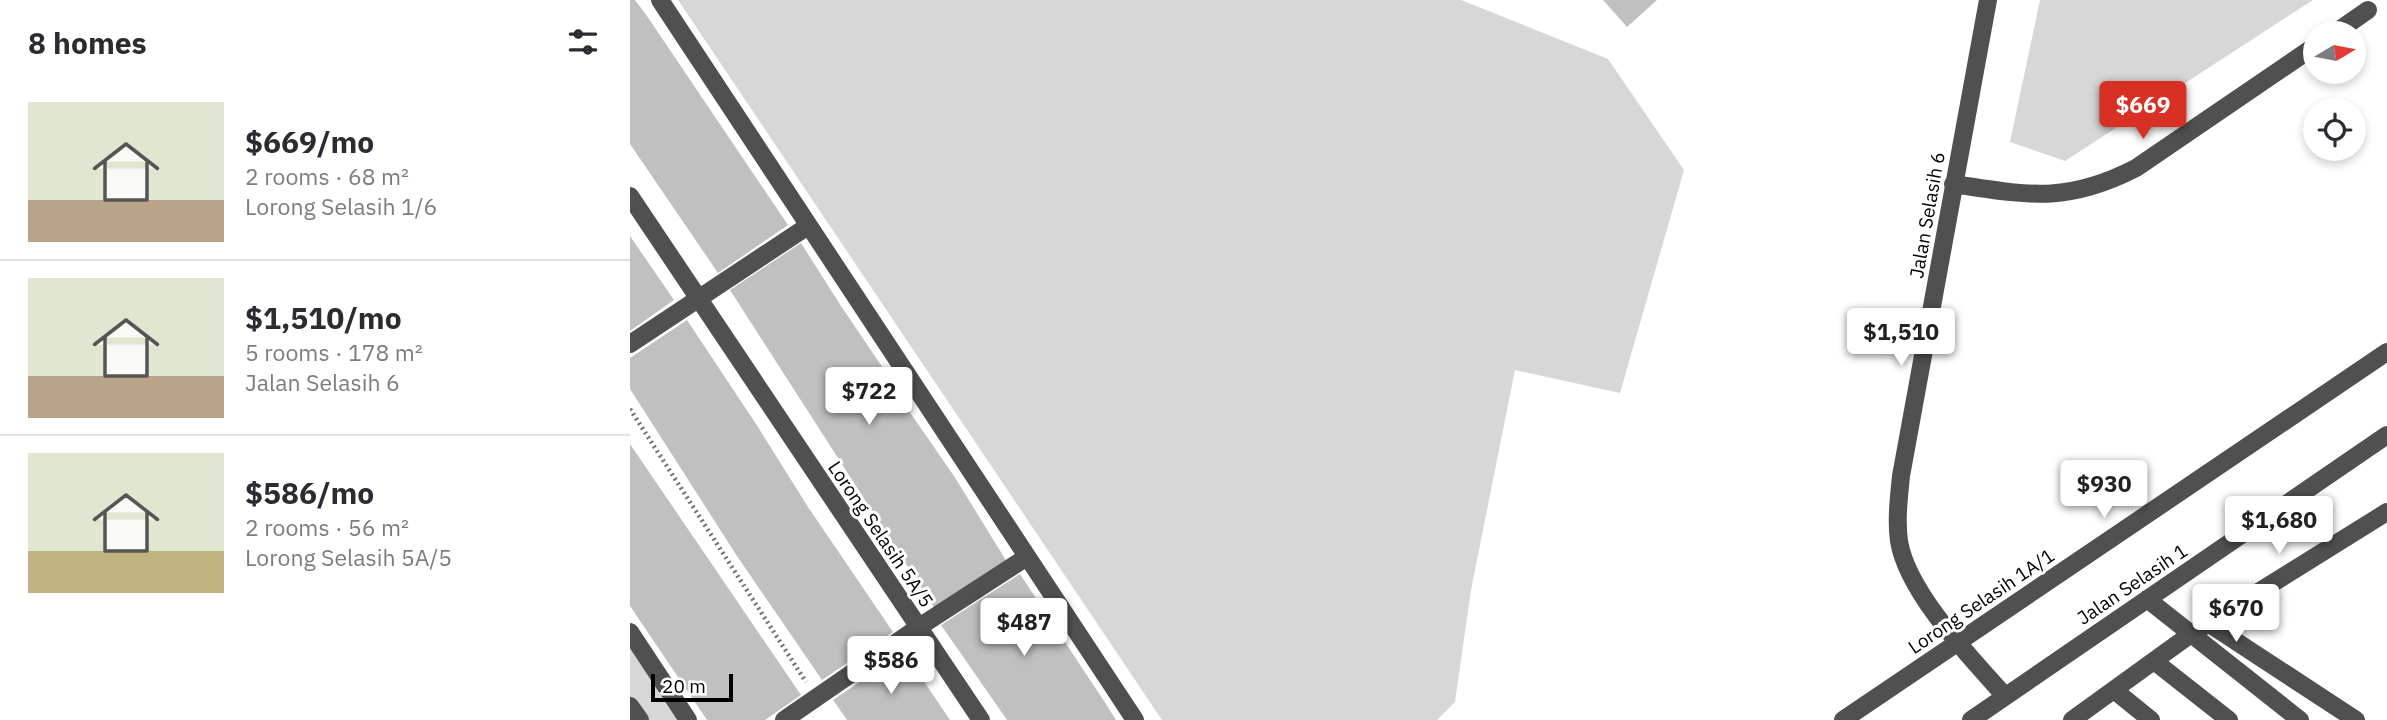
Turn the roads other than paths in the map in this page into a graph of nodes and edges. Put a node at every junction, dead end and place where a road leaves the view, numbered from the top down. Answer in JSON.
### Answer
{"nodes":[{"id":1,"x":660,"y":0,"type":"edge"},
{"id":2,"x":1988,"y":0,"type":"edge"},
{"id":3,"x":2368,"y":10,"type":"dead end"},
{"id":4,"x":2352,"y":21,"type":"edge"},
{"id":5,"x":2303,"y":55,"type":"edge"},
{"id":6,"x":1953,"y":184,"type":"junction"},
{"id":7,"x":630,"y":196,"type":"edge"},
{"id":8,"x":808,"y":226,"type":"junction"},
{"id":9,"x":699,"y":300,"type":"junction"},
{"id":10,"x":630,"y":344,"type":"edge"},
{"id":11,"x":2387,"y":352,"type":"edge"},
{"id":12,"x":2387,"y":435,"type":"edge"},
{"id":13,"x":2387,"y":512,"type":"edge"},
{"id":14,"x":1027,"y":556,"type":"junction"},
{"id":15,"x":2147,"y":599,"type":"junction"},
{"id":16,"x":2208,"y":623,"type":"junction"},
{"id":17,"x":919,"y":627,"type":"junction"},
{"id":18,"x":630,"y":632,"type":"edge"},
{"id":19,"x":2191,"y":634,"type":"junction"},
{"id":20,"x":1957,"y":642,"type":"junction"},
{"id":21,"x":2154,"y":661,"type":"junction"},
{"id":22,"x":2114,"y":690,"type":"junction"},
{"id":23,"x":2005,"y":696,"type":"junction"},
{"id":24,"x":630,"y":706,"type":"edge"},
{"id":25,"x":639,"y":720,"type":"edge"},
{"id":26,"x":688,"y":720,"type":"edge"},
{"id":27,"x":785,"y":720,"type":"edge"},
{"id":28,"x":981,"y":720,"type":"edge"},
{"id":29,"x":1135,"y":720,"type":"edge"},
{"id":30,"x":1843,"y":720,"type":"edge"},
{"id":31,"x":1971,"y":720,"type":"edge"},
{"id":32,"x":2072,"y":720,"type":"edge"},
{"id":33,"x":2151,"y":720,"type":"edge"},
{"id":34,"x":2229,"y":720,"type":"edge"},
{"id":35,"x":2300,"y":720,"type":"edge"},
{"id":36,"x":2356,"y":720,"type":"edge"}],
"edges":[{"from":1,"to":8,"type":"street"},
{"from":2,"to":6,"type":"street","name":"Jalan Selasih 6"},
{"from":3,"to":4,"type":"street"},
{"from":5,"to":6,"type":"street"},
{"from":6,"to":20,"type":"street","name":"Jalan Selasih 6"},
{"from":7,"to":9,"type":"street","name":"Lorong Selasih 5A/5"},
{"from":8,"to":9,"type":"street"},
{"from":8,"to":14,"type":"street"},
{"from":9,"to":10,"type":"street"},
{"from":9,"to":17,"type":"street","name":"Lorong Selasih 5A/5"},
{"from":11,"to":20,"type":"street","name":"Lorong Selasih 1A/1"},
{"from":12,"to":15,"type":"street","name":"Jalan Selasih 1"},
{"from":13,"to":16,"type":"street"},
{"from":14,"to":17,"type":"street"},
{"from":14,"to":29,"type":"street"},
{"from":15,"to":19,"type":"street"},
{"from":15,"to":23,"type":"street","name":"Jalan Selasih 1"},
{"from":16,"to":19,"type":"street"},
{"from":16,"to":36,"type":"street"},
{"from":17,"to":27,"type":"street"},
{"from":17,"to":28,"type":"street","name":"Lorong Selasih 5A/5"},
{"from":18,"to":26,"type":"street"},
{"from":19,"to":21,"type":"street"},
{"from":19,"to":35,"type":"street"},
{"from":20,"to":23,"type":"street","name":"Jalan Selasih 6"},
{"from":20,"to":30,"type":"street","name":"Lorong Selasih 1A/1"},
{"from":21,"to":22,"type":"street"},
{"from":21,"to":34,"type":"street"},
{"from":22,"to":32,"type":"street"},
{"from":22,"to":33,"type":"street"},
{"from":23,"to":31,"type":"street","name":"Jalan Selasih 1"},
{"from":24,"to":25,"type":"street"}]}
